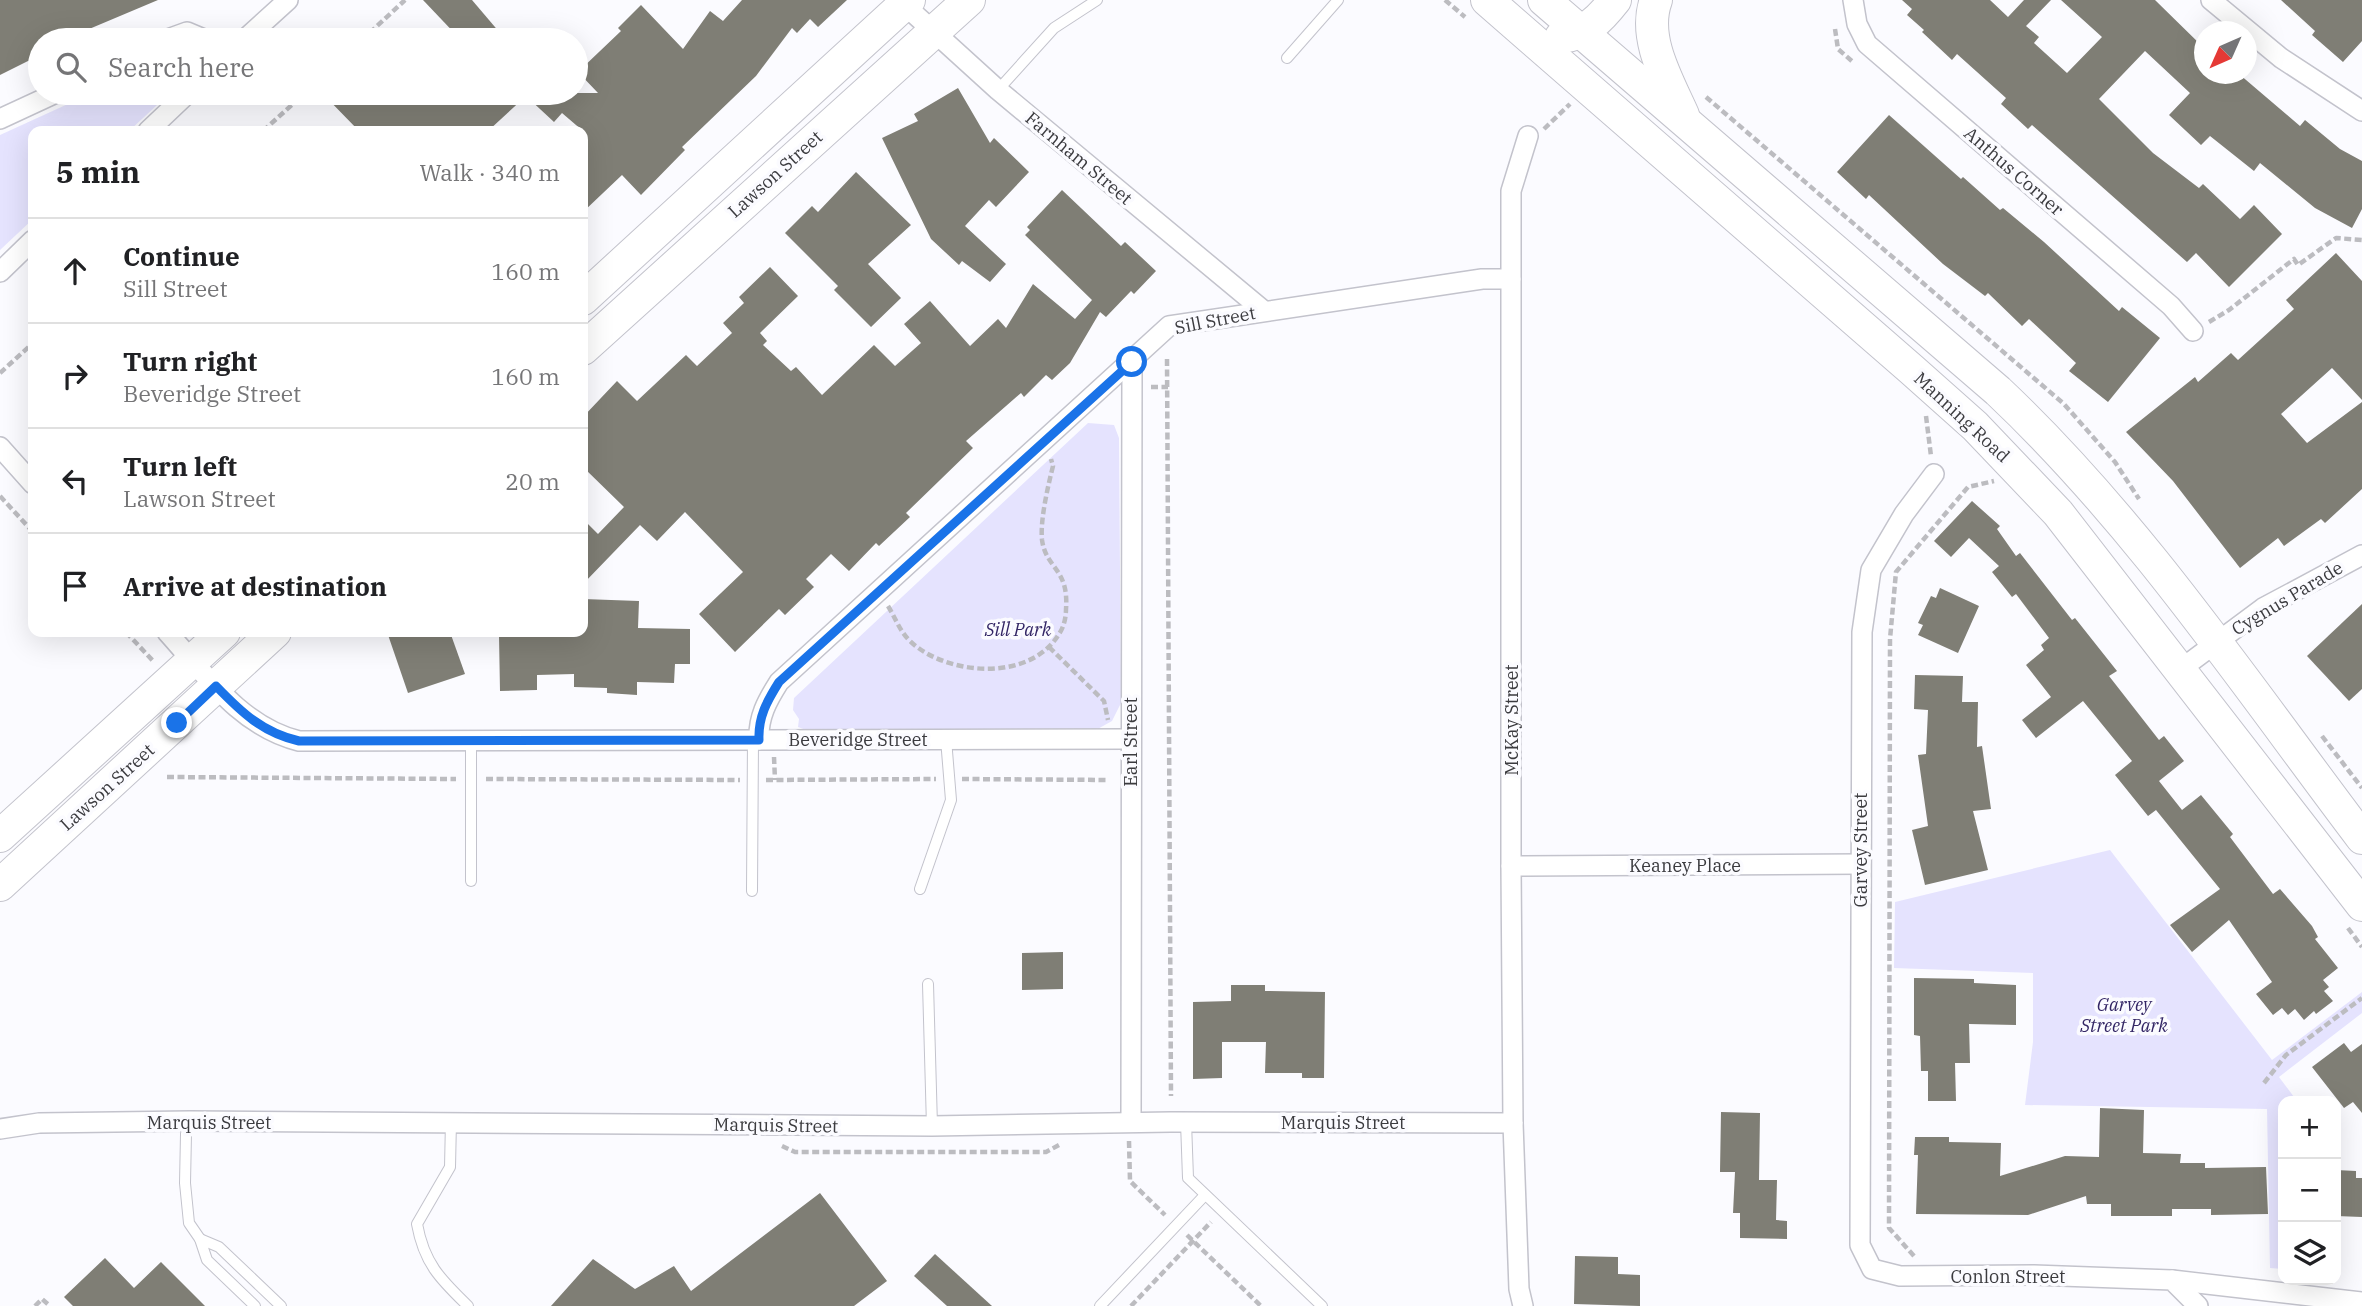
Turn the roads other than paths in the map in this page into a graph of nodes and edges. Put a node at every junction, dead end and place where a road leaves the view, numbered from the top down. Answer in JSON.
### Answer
{"nodes":[{"id":1,"x":288,"y":0,"type":"edge"},
{"id":2,"x":969,"y":0,"type":"edge"},
{"id":3,"x":1097,"y":0,"type":"edge"},
{"id":4,"x":1338,"y":0,"type":"edge"},
{"id":5,"x":1486,"y":0,"type":"edge"},
{"id":6,"x":1544,"y":0,"type":"edge"},
{"id":7,"x":1615,"y":0,"type":"edge"},
{"id":8,"x":1656,"y":0,"type":"edge"},
{"id":9,"x":1853,"y":0,"type":"edge"},
{"id":10,"x":2211,"y":0,"type":"edge"},
{"id":11,"x":904,"y":1,"type":"edge"},
{"id":12,"x":1575,"y":22,"type":"edge"},
{"id":13,"x":257,"y":28,"type":"edge"},
{"id":14,"x":1522,"y":30,"type":"junction"},
{"id":15,"x":933,"y":33,"type":"junction"},
{"id":16,"x":1287,"y":58,"type":"dead end"},
{"id":17,"x":998,"y":90,"type":"junction"},
{"id":18,"x":1574,"y":95,"type":"junction"},
{"id":19,"x":30,"y":105,"type":"edge"},
{"id":20,"x":175,"y":105,"type":"edge"},
{"id":21,"x":2362,"y":111,"type":"edge"},
{"id":22,"x":0,"y":119,"type":"edge"},
{"id":23,"x":1686,"y":122,"type":"junction"},
{"id":24,"x":153,"y":126,"type":"edge"},
{"id":25,"x":1528,"y":136,"type":"road end"},
{"id":26,"x":28,"y":245,"type":"edge"},
{"id":27,"x":0,"y":272,"type":"edge"},
{"id":28,"x":1511,"y":279,"type":"junction"},
{"id":29,"x":588,"y":294,"type":"edge"},
{"id":30,"x":1264,"y":311,"type":"junction"},
{"id":31,"x":2193,"y":331,"type":"road end"},
{"id":32,"x":588,"y":344,"type":"edge"},
{"id":33,"x":1132,"y":362,"type":"junction"},
{"id":34,"x":0,"y":447,"type":"edge"},
{"id":35,"x":1934,"y":474,"type":"road end"},
{"id":36,"x":28,"y":478,"type":"edge"},
{"id":37,"x":2362,"y":555,"type":"edge"},
{"id":38,"x":172,"y":637,"type":"edge"},
{"id":39,"x":218,"y":637,"type":"edge"},
{"id":40,"x":270,"y":637,"type":"edge"},
{"id":41,"x":2215,"y":643,"type":"junction"},
{"id":42,"x":193,"y":660,"type":"junction"},
{"id":43,"x":2181,"y":669,"type":"junction"},
{"id":44,"x":216,"y":686,"type":"junction"},
{"id":45,"x":946,"y":738,"type":"junction"},
{"id":46,"x":1130,"y":739,"type":"junction"},
{"id":47,"x":471,"y":740,"type":"junction"},
{"id":48,"x":756,"y":740,"type":"junction"},
{"id":49,"x":0,"y":836,"type":"edge"},
{"id":50,"x":2362,"y":838,"type":"edge"},
{"id":51,"x":1860,"y":864,"type":"junction"},
{"id":52,"x":1511,"y":866,"type":"junction"},
{"id":53,"x":471,"y":881,"type":"dead end"},
{"id":54,"x":0,"y":885,"type":"edge"},
{"id":55,"x":920,"y":889,"type":"dead end"},
{"id":56,"x":752,"y":891,"type":"dead end"},
{"id":57,"x":2352,"y":912,"type":"edge"},
{"id":58,"x":928,"y":984,"type":"dead end"},
{"id":59,"x":0,"y":1115,"type":"edge"},
{"id":60,"x":190,"y":1121,"type":"junction"},
{"id":61,"x":451,"y":1121,"type":"junction"},
{"id":62,"x":1130,"y":1122,"type":"junction"},
{"id":63,"x":1186,"y":1122,"type":"junction"},
{"id":64,"x":39,"y":1123,"type":"junction"},
{"id":65,"x":1513,"y":1123,"type":"junction"},
{"id":66,"x":932,"y":1126,"type":"junction"},
{"id":67,"x":0,"y":1129,"type":"edge"},
{"id":68,"x":1205,"y":1195,"type":"junction"},
{"id":69,"x":200,"y":1239,"type":"junction"},
{"id":70,"x":1860,"y":1245,"type":"joint"},
{"id":71,"x":2172,"y":1280,"type":"junction"},
{"id":72,"x":2362,"y":1302,"type":"edge"},
{"id":73,"x":2332,"y":1303,"type":"edge"},
{"id":74,"x":255,"y":1306,"type":"edge"},
{"id":75,"x":281,"y":1306,"type":"edge"},
{"id":76,"x":468,"y":1306,"type":"edge"},
{"id":77,"x":1100,"y":1306,"type":"edge"},
{"id":78,"x":1322,"y":1306,"type":"edge"},
{"id":79,"x":1523,"y":1306,"type":"edge"},
{"id":80,"x":2198,"y":1306,"type":"edge"}],
"edges":[{"from":1,"to":13,"type":"street"},
{"from":2,"to":15,"type":"main road","name":"Lawson Street"},
{"from":3,"to":17,"type":"lane"},
{"from":4,"to":16,"type":"lane"},
{"from":5,"to":14,"type":"main road","name":"Manning Road"},
{"from":6,"to":12,"type":"main road"},
{"from":7,"to":12,"type":"main road"},
{"from":8,"to":23,"type":"main road"},
{"from":9,"to":31,"type":"street","name":"Anthus Corner"},
{"from":10,"to":21,"type":"street"},
{"from":11,"to":15,"type":"street","name":"Farnham Street"},
{"from":11,"to":29,"type":"main road"},
{"from":12,"to":14,"type":"main road"},
{"from":12,"to":18,"type":"main road"},
{"from":12,"to":23,"type":"main road"},
{"from":14,"to":18,"type":"main road","name":"Manning Road"},
{"from":15,"to":17,"type":"street","name":"Farnham Street"},
{"from":15,"to":32,"type":"main road","name":"Lawson Street"},
{"from":17,"to":30,"type":"street","name":"Farnham Street"},
{"from":18,"to":43,"type":"main road","name":"Manning Road"},
{"from":19,"to":22,"type":"street"},
{"from":20,"to":24,"type":"street"},
{"from":23,"to":41,"type":"main road"},
{"from":25,"to":28,"type":"street","name":"McKay Street"},
{"from":26,"to":27,"type":"street"},
{"from":28,"to":30,"type":"street","name":"Sill Street"},
{"from":28,"to":52,"type":"street","name":"McKay Street"},
{"from":30,"to":33,"type":"street","name":"Sill Street"},
{"from":33,"to":46,"type":"street","name":"Earl Street"},
{"from":33,"to":48,"type":"street","name":"Sill Street"},
{"from":34,"to":36,"type":"street"},
{"from":35,"to":51,"type":"street","name":"Garvey Street"},
{"from":37,"to":41,"type":"street","name":"Cygnus Parade"},
{"from":38,"to":42,"type":"street","name":"Beveridge Street"},
{"from":39,"to":42,"type":"main road","name":"Lawson Street"},
{"from":40,"to":44,"type":"main road","name":"Lawson Street"},
{"from":41,"to":43,"type":"street","name":"Cygnus Parade"},
{"from":41,"to":50,"type":"main road"},
{"from":42,"to":44,"type":"street","name":"Beveridge Street"},
{"from":42,"to":49,"type":"main road","name":"Lawson Street"},
{"from":43,"to":57,"type":"main road","name":"Manning Road"},
{"from":44,"to":47,"type":"street","name":"Beveridge Street"},
{"from":44,"to":54,"type":"main road","name":"Lawson Street"},
{"from":45,"to":46,"type":"street","name":"Beveridge Street"},
{"from":45,"to":48,"type":"street","name":"Beveridge Street"},
{"from":45,"to":55,"type":"lane"},
{"from":46,"to":62,"type":"street","name":"Earl Street"},
{"from":47,"to":48,"type":"street","name":"Beveridge Street"},
{"from":47,"to":53,"type":"lane"},
{"from":48,"to":56,"type":"lane"},
{"from":51,"to":52,"type":"street","name":"Keaney Place"},
{"from":51,"to":70,"type":"street","name":"Garvey Street"},
{"from":52,"to":65,"type":"street","name":"McKay Street"},
{"from":58,"to":66,"type":"lane"},
{"from":59,"to":64,"type":"street","name":"Marquis Street"},
{"from":60,"to":61,"type":"street","name":"Marquis Street"},
{"from":60,"to":64,"type":"street","name":"Marquis Street"},
{"from":60,"to":69,"type":"lane"},
{"from":61,"to":66,"type":"street","name":"Marquis Street"},
{"from":61,"to":76,"type":"lane"},
{"from":62,"to":63,"type":"street","name":"Marquis Street"},
{"from":62,"to":66,"type":"street","name":"Marquis Street"},
{"from":63,"to":65,"type":"street","name":"Marquis Street"},
{"from":63,"to":68,"type":"lane"},
{"from":64,"to":67,"type":"street","name":"Marquis Street"},
{"from":65,"to":79,"type":"street","name":"McKay Street"},
{"from":68,"to":77,"type":"lane"},
{"from":68,"to":78,"type":"lane"},
{"from":69,"to":74,"type":"lane"},
{"from":69,"to":75,"type":"lane"},
{"from":70,"to":71,"type":"street","name":"Conlon Street"},
{"from":71,"to":73,"type":"street","name":"Conlon Street"},
{"from":71,"to":80,"type":"street"},
{"from":72,"to":73,"type":"street","name":"Conlon Street"}]}
